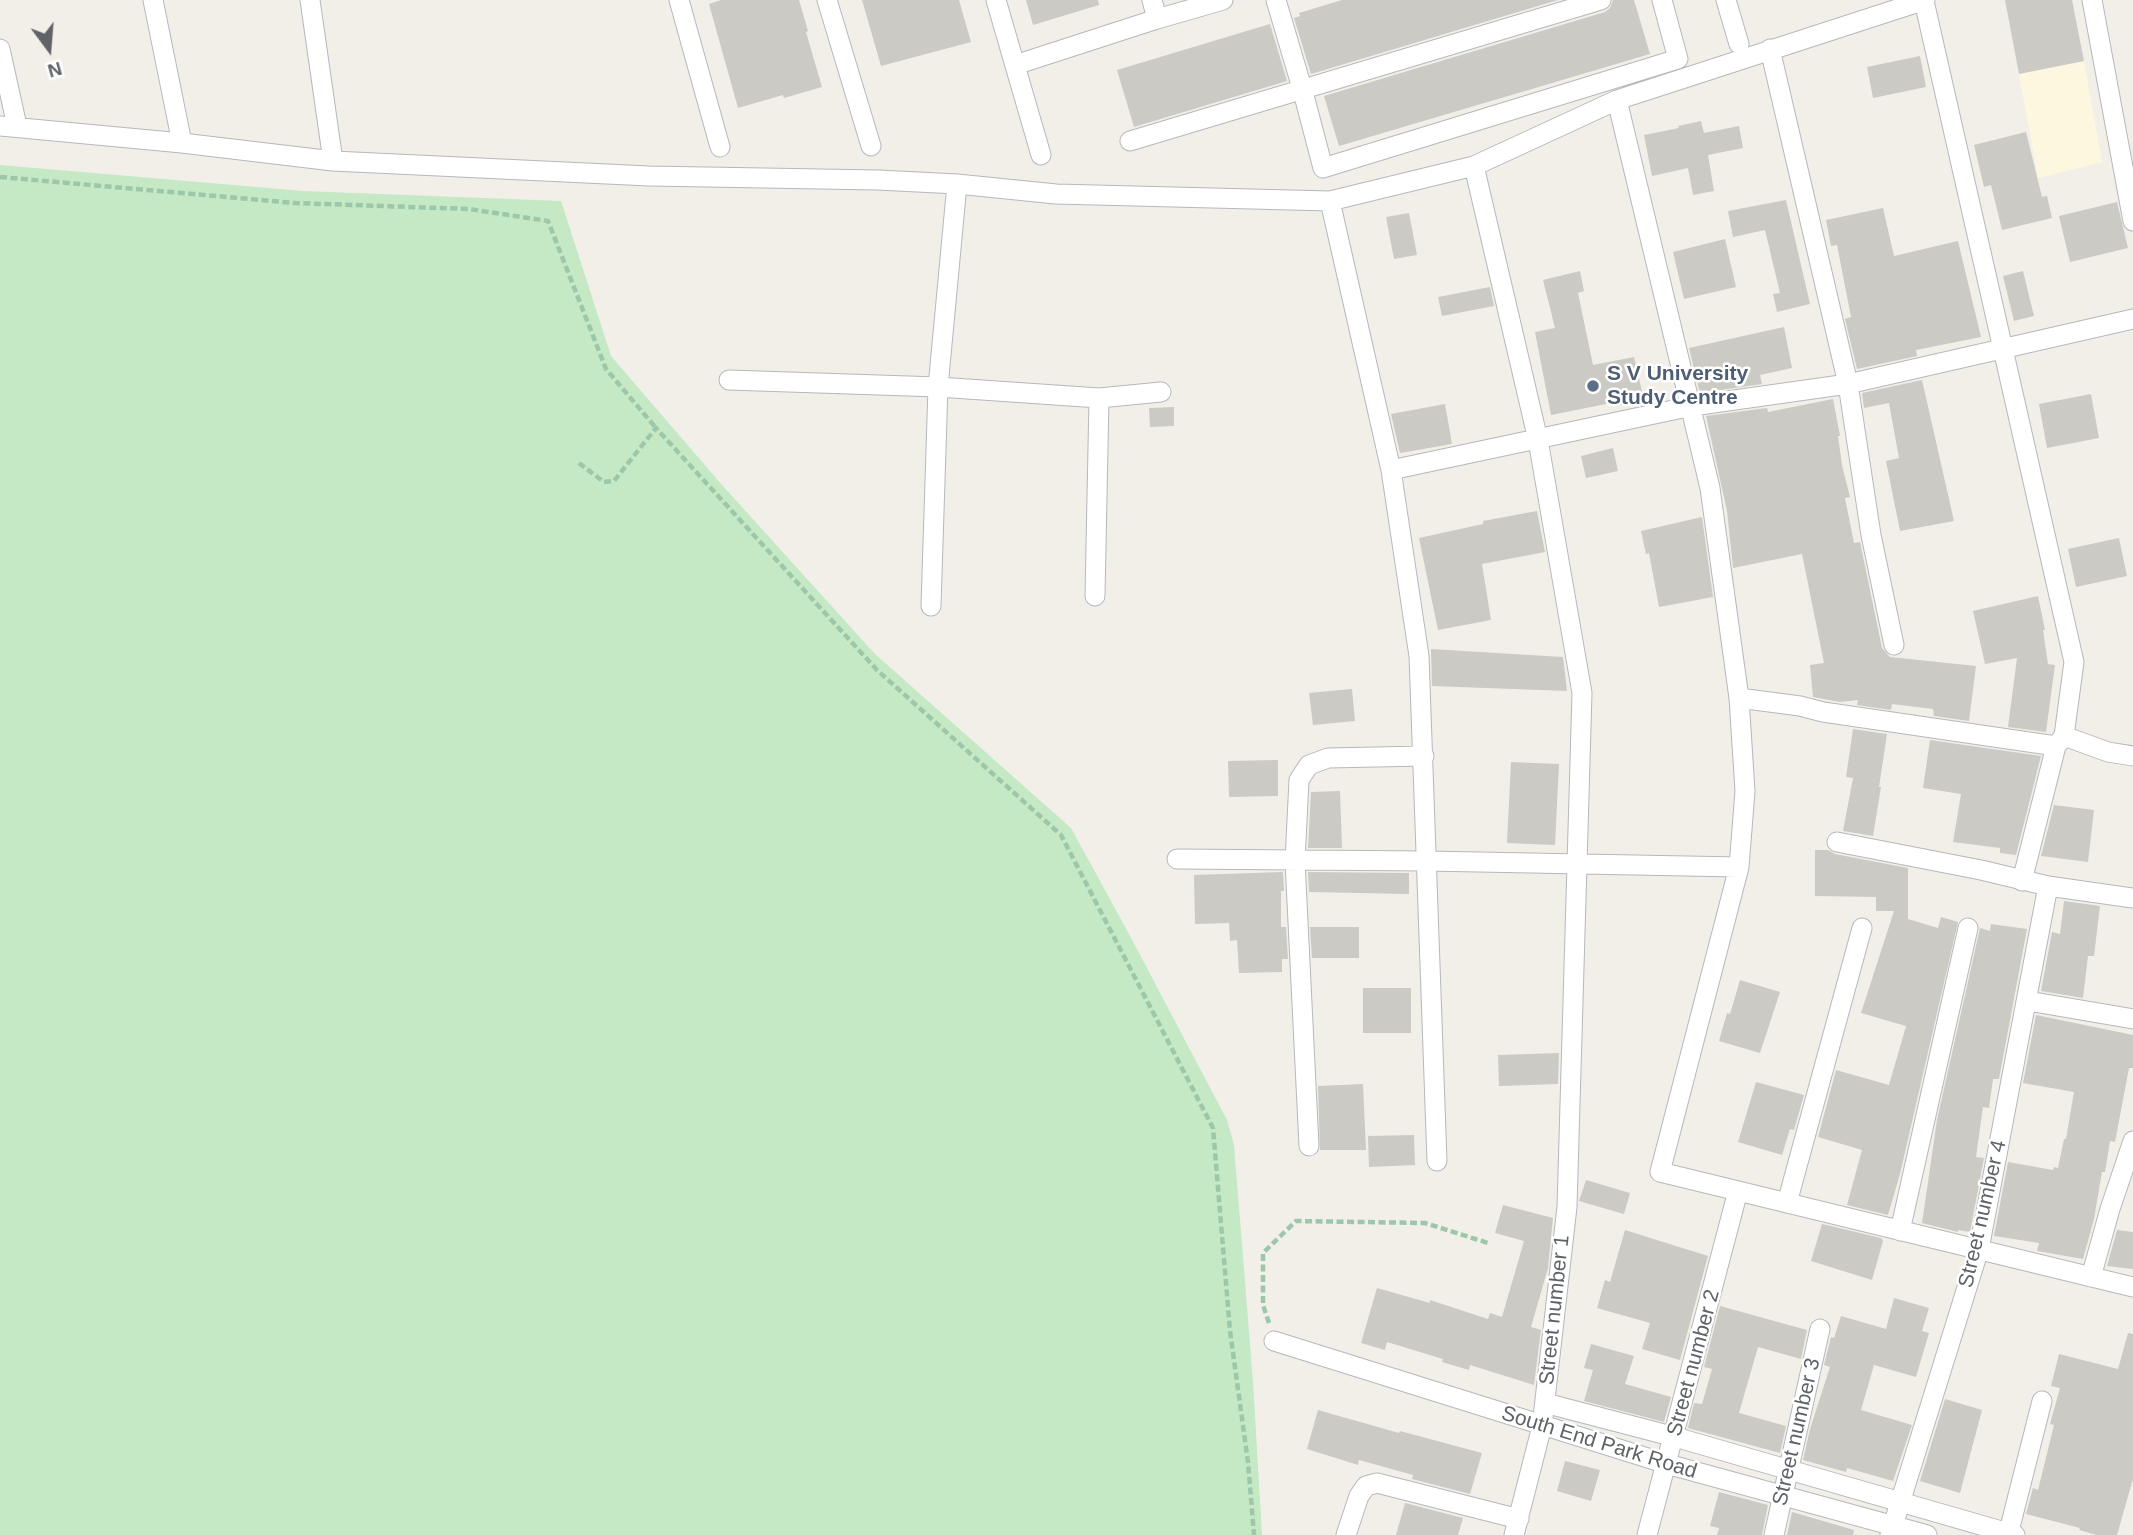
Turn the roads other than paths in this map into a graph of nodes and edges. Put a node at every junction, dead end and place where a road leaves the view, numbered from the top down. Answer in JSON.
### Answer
{"nodes":[{"id":1,"x":153,"y":0,"type":"edge"},
{"id":2,"x":310,"y":0,"type":"edge"},
{"id":3,"x":679,"y":0,"type":"edge"},
{"id":4,"x":827,"y":0,"type":"edge"},
{"id":5,"x":996,"y":0,"type":"edge"},
{"id":6,"x":1223,"y":0,"type":"edge"},
{"id":7,"x":1276,"y":0,"type":"edge"},
{"id":8,"x":1601,"y":0,"type":"edge"},
{"id":9,"x":1662,"y":0,"type":"edge"},
{"id":10,"x":1726,"y":0,"type":"edge"},
{"id":11,"x":1925,"y":0,"type":"edge"},
{"id":12,"x":2092,"y":0,"type":"edge"},
{"id":13,"x":1155,"y":9,"type":"edge"},
{"id":14,"x":1738,"y":44,"type":"dead end"},
{"id":15,"x":1770,"y":49,"type":"junction"},
{"id":16,"x":0,"y":50,"type":"edge"},
{"id":17,"x":1015,"y":65,"type":"junction"},
{"id":18,"x":1302,"y":88,"type":"junction"},
{"id":19,"x":1617,"y":100,"type":"junction"},
{"id":20,"x":8,"y":126,"type":"edge"},
{"id":21,"x":1130,"y":141,"type":"dead end"},
{"id":22,"x":182,"y":143,"type":"junction"},
{"id":23,"x":871,"y":146,"type":"dead end"},
{"id":24,"x":720,"y":147,"type":"dead end"},
{"id":25,"x":1041,"y":155,"type":"dead end"},
{"id":26,"x":333,"y":161,"type":"junction"},
{"id":27,"x":1474,"y":166,"type":"junction"},
{"id":28,"x":957,"y":184,"type":"junction"},
{"id":29,"x":1330,"y":201,"type":"junction"},
{"id":30,"x":2133,"y":221,"type":"edge"},
{"id":31,"x":2133,"y":319,"type":"edge"},
{"id":32,"x":2003,"y":347,"type":"junction"},
{"id":33,"x":729,"y":380,"type":"dead end"},
{"id":34,"x":1848,"y":384,"type":"junction"},
{"id":35,"x":938,"y":387,"type":"junction"},
{"id":36,"x":1161,"y":392,"type":"dead end"},
{"id":37,"x":1099,"y":398,"type":"junction"},
{"id":38,"x":1692,"y":406,"type":"junction"},
{"id":39,"x":1538,"y":440,"type":"junction"},
{"id":40,"x":1391,"y":470,"type":"junction"},
{"id":41,"x":1095,"y":596,"type":"dead end"},
{"id":42,"x":931,"y":606,"type":"dead end"},
{"id":43,"x":1894,"y":645,"type":"dead end"},
{"id":44,"x":1739,"y":698,"type":"junction"},
{"id":45,"x":2060,"y":741,"type":"junction"},
{"id":46,"x":1424,"y":756,"type":"junction"},
{"id":47,"x":2133,"y":756,"type":"edge"},
{"id":48,"x":1837,"y":842,"type":"dead end"},
{"id":49,"x":1177,"y":859,"type":"dead end"},
{"id":50,"x":1427,"y":860,"type":"junction"},
{"id":51,"x":1295,"y":861,"type":"junction"},
{"id":52,"x":1576,"y":864,"type":"junction"},
{"id":53,"x":1739,"y":867,"type":"junction"},
{"id":54,"x":2022,"y":881,"type":"junction"},
{"id":55,"x":2048,"y":886,"type":"junction"},
{"id":56,"x":2133,"y":898,"type":"edge"},
{"id":57,"x":1862,"y":928,"type":"dead end"},
{"id":58,"x":1968,"y":928,"type":"dead end"},
{"id":59,"x":2028,"y":1001,"type":"junction"},
{"id":60,"x":2133,"y":1019,"type":"edge"},
{"id":61,"x":2133,"y":1141,"type":"edge"},
{"id":62,"x":1309,"y":1146,"type":"dead end"},
{"id":63,"x":1437,"y":1161,"type":"dead end"},
{"id":64,"x":1738,"y":1191,"type":"junction"},
{"id":65,"x":1787,"y":1203,"type":"junction"},
{"id":66,"x":1900,"y":1231,"type":"junction"},
{"id":67,"x":1979,"y":1248,"type":"junction"},
{"id":68,"x":2091,"y":1277,"type":"junction"},
{"id":69,"x":2133,"y":1287,"type":"edge"},
{"id":70,"x":1820,"y":1329,"type":"dead end"},
{"id":71,"x":1274,"y":1340,"type":"road end"},
{"id":72,"x":2042,"y":1401,"type":"dead end"},
{"id":73,"x":1545,"y":1404,"type":"junction"},
{"id":74,"x":1542,"y":1426,"type":"junction"},
{"id":75,"x":1675,"y":1437,"type":"junction"},
{"id":76,"x":1667,"y":1464,"type":"junction"},
{"id":77,"x":1788,"y":1471,"type":"junction"},
{"id":78,"x":1783,"y":1497,"type":"junction"},
{"id":79,"x":1900,"y":1502,"type":"junction"},
{"id":80,"x":1517,"y":1527,"type":"edge"},
{"id":81,"x":1892,"y":1530,"type":"edge"},
{"id":82,"x":2010,"y":1534,"type":"edge"},
{"id":83,"x":1346,"y":1535,"type":"edge"},
{"id":84,"x":1647,"y":1535,"type":"edge"},
{"id":85,"x":1774,"y":1535,"type":"edge"},
{"id":86,"x":1927,"y":1535,"type":"edge"}],
"edges":[{"from":1,"to":22,"type":"street"},
{"from":2,"to":26,"type":"street"},
{"from":3,"to":24,"type":"street"},
{"from":4,"to":23,"type":"street"},
{"from":5,"to":17,"type":"street"},
{"from":6,"to":13,"type":"street"},
{"from":7,"to":18,"type":"street"},
{"from":8,"to":18,"type":"street"},
{"from":9,"to":18,"type":"street"},
{"from":10,"to":14,"type":"street"},
{"from":11,"to":15,"type":"street"},
{"from":11,"to":32,"type":"street"},
{"from":12,"to":30,"type":"street"},
{"from":13,"to":17,"type":"street"},
{"from":15,"to":19,"type":"street"},
{"from":15,"to":34,"type":"street"},
{"from":16,"to":20,"type":"street"},
{"from":17,"to":25,"type":"street"},
{"from":18,"to":21,"type":"street"},
{"from":19,"to":27,"type":"street"},
{"from":19,"to":38,"type":"street"},
{"from":20,"to":22,"type":"street"},
{"from":22,"to":26,"type":"street"},
{"from":26,"to":28,"type":"street"},
{"from":27,"to":29,"type":"street"},
{"from":27,"to":39,"type":"street","name":"Street number 1"},
{"from":28,"to":29,"type":"street"},
{"from":28,"to":35,"type":"street"},
{"from":29,"to":40,"type":"street"},
{"from":31,"to":32,"type":"street"},
{"from":32,"to":34,"type":"street"},
{"from":32,"to":45,"type":"street"},
{"from":33,"to":35,"type":"street"},
{"from":34,"to":38,"type":"street"},
{"from":34,"to":43,"type":"street"},
{"from":35,"to":37,"type":"street"},
{"from":35,"to":42,"type":"street"},
{"from":36,"to":37,"type":"street"},
{"from":37,"to":41,"type":"street"},
{"from":38,"to":39,"type":"street"},
{"from":38,"to":44,"type":"street"},
{"from":39,"to":40,"type":"street"},
{"from":39,"to":52,"type":"street","name":"Street number 1"},
{"from":40,"to":46,"type":"street"},
{"from":44,"to":45,"type":"street"},
{"from":44,"to":53,"type":"street"},
{"from":45,"to":47,"type":"street"},
{"from":45,"to":54,"type":"street"},
{"from":46,"to":50,"type":"street"},
{"from":46,"to":51,"type":"street"},
{"from":48,"to":54,"type":"street"},
{"from":49,"to":51,"type":"street"},
{"from":50,"to":51,"type":"street"},
{"from":50,"to":52,"type":"street"},
{"from":50,"to":63,"type":"street"},
{"from":51,"to":62,"type":"street"},
{"from":52,"to":53,"type":"street"},
{"from":52,"to":73,"type":"street","name":"Street number 1"},
{"from":53,"to":64,"type":"street"},
{"from":54,"to":55,"type":"street"},
{"from":55,"to":56,"type":"street"},
{"from":55,"to":59,"type":"street","name":"Street number 4"},
{"from":57,"to":65,"type":"street"},
{"from":58,"to":66,"type":"street"},
{"from":59,"to":60,"type":"street"},
{"from":59,"to":67,"type":"street","name":"Street number 4"},
{"from":61,"to":68,"type":"street"},
{"from":64,"to":65,"type":"street"},
{"from":64,"to":75,"type":"street","name":"Street number 2"},
{"from":65,"to":66,"type":"street"},
{"from":66,"to":67,"type":"street"},
{"from":67,"to":68,"type":"street"},
{"from":67,"to":79,"type":"street","name":"Street number 4"},
{"from":68,"to":69,"type":"street"},
{"from":70,"to":77,"type":"street","name":"Street number 3"},
{"from":71,"to":74,"type":"street","name":"South End Park Road"},
{"from":72,"to":82,"type":"street"},
{"from":73,"to":74,"type":"street","name":"Street number 1"},
{"from":73,"to":75,"type":"street","name":"South End Park Road"},
{"from":74,"to":76,"type":"street","name":"South End Park Road"},
{"from":74,"to":80,"type":"street","name":"Street number 1"},
{"from":75,"to":76,"type":"street","name":"Street number 2"},
{"from":75,"to":77,"type":"street","name":"South End Park Road"},
{"from":76,"to":78,"type":"street","name":"South End Park Road"},
{"from":76,"to":84,"type":"street","name":"Street number 2"},
{"from":77,"to":78,"type":"street","name":"Street number 3"},
{"from":77,"to":79,"type":"street","name":"South End Park Road"},
{"from":78,"to":81,"type":"street","name":"South End Park Road"},
{"from":78,"to":85,"type":"street","name":"Street number 3"},
{"from":79,"to":81,"type":"street","name":"Street number 4"},
{"from":79,"to":82,"type":"street","name":"South End Park Road"},
{"from":80,"to":83,"type":"street"},
{"from":81,"to":86,"type":"street","name":"South End Park Road"}]}
